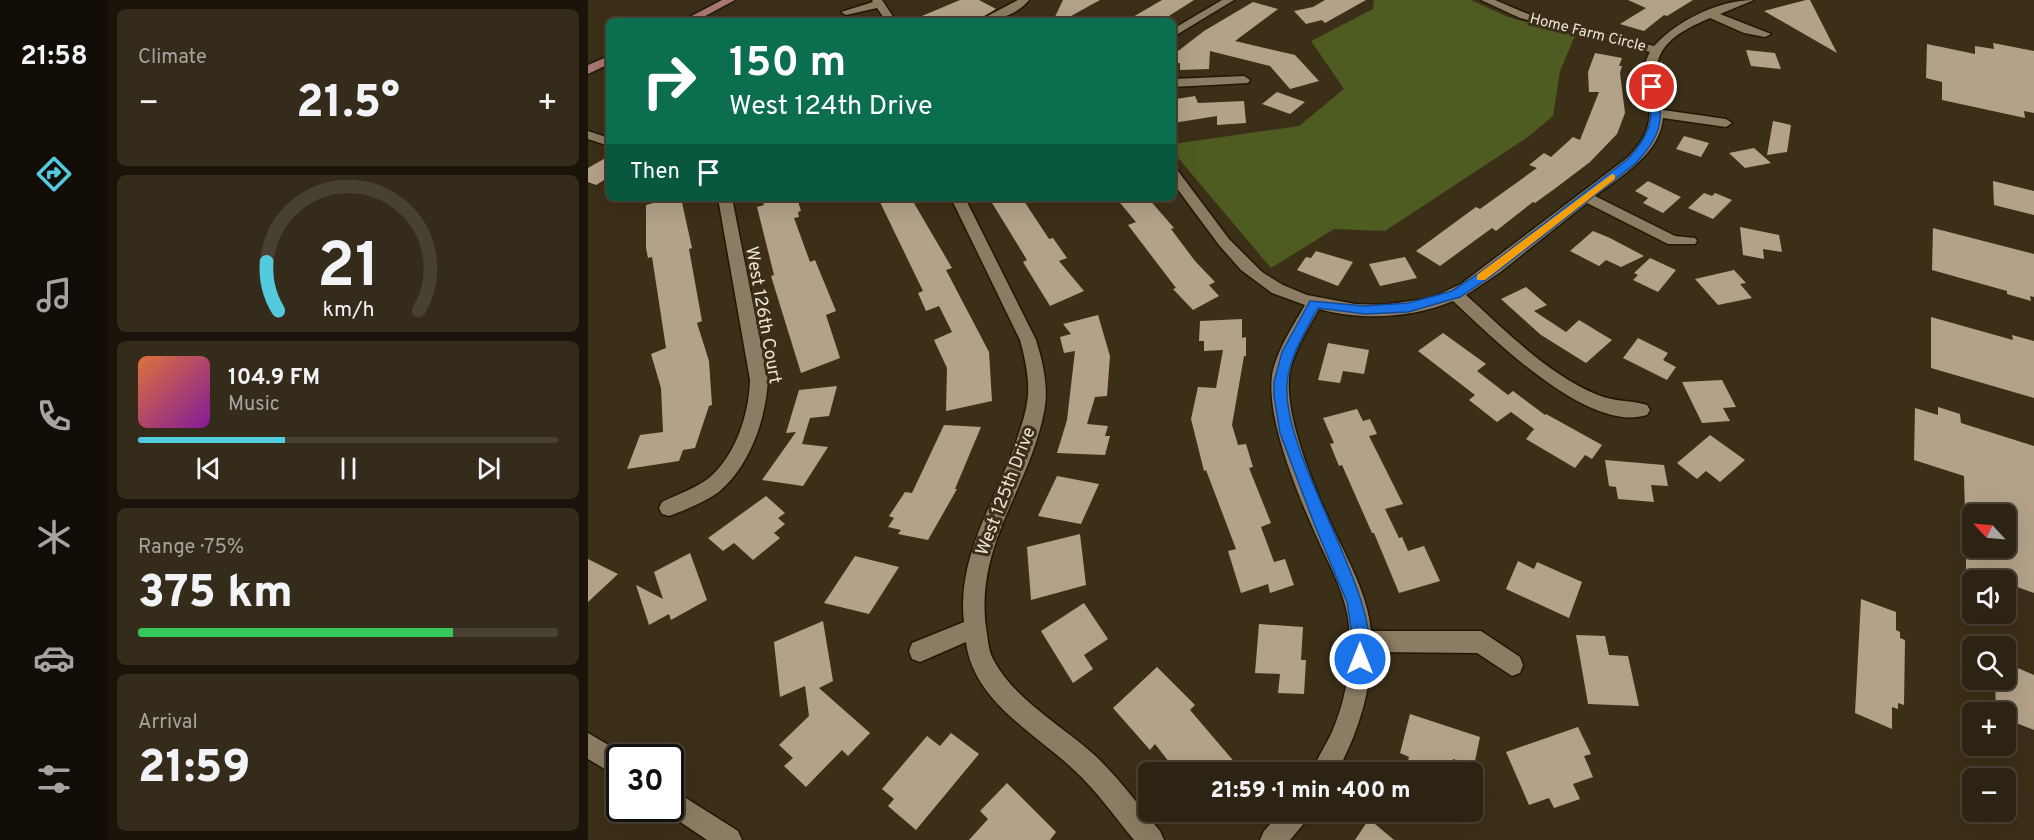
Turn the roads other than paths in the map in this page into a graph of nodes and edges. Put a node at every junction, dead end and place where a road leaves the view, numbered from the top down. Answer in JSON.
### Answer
{"nodes":[{"id":1,"x":730,"y":0,"type":"edge"},
{"id":2,"x":1024,"y":0,"type":"edge"},
{"id":3,"x":1229,"y":0,"type":"edge"},
{"id":4,"x":1486,"y":0,"type":"edge"},
{"id":5,"x":1749,"y":0,"type":"edge"},
{"id":6,"x":878,"y":2,"type":"edge"},
{"id":7,"x":846,"y":12,"type":"dead end"},
{"id":8,"x":1712,"y":15,"type":"junction"},
{"id":9,"x":693,"y":18,"type":"edge"},
{"id":10,"x":889,"y":18,"type":"edge"},
{"id":11,"x":990,"y":18,"type":"edge"},
{"id":12,"x":1176,"y":32,"type":"edge"},
{"id":13,"x":1766,"y":34,"type":"dead end"},
{"id":14,"x":1657,"y":50,"type":"junction"},
{"id":15,"x":606,"y":61,"type":"edge"},
{"id":16,"x":588,"y":70,"type":"edge"},
{"id":17,"x":1244,"y":80,"type":"dead end"},
{"id":18,"x":1176,"y":83,"type":"edge"},
{"id":19,"x":1657,"y":113,"type":"junction"},
{"id":20,"x":1726,"y":123,"type":"dead end"},
{"id":21,"x":599,"y":139,"type":"edge"},
{"id":22,"x":588,"y":147,"type":"edge"},
{"id":23,"x":1176,"y":178,"type":"edge"},
{"id":24,"x":1586,"y":197,"type":"junction"},
{"id":25,"x":725,"y":201,"type":"edge"},
{"id":26,"x":959,"y":201,"type":"edge"},
{"id":27,"x":1690,"y":241,"type":"dead end"},
{"id":28,"x":1456,"y":294,"type":"junction"},
{"id":29,"x":1314,"y":304,"type":"junction"},
{"id":30,"x":1641,"y":410,"type":"dead end"},
{"id":31,"x":669,"y":508,"type":"dead end"},
{"id":32,"x":975,"y":628,"type":"junction"},
{"id":33,"x":1361,"y":641,"type":"junction"},
{"id":34,"x":920,"y":651,"type":"dead end"},
{"id":35,"x":1512,"y":665,"type":"dead end"},
{"id":36,"x":588,"y":745,"type":"edge"},
{"id":37,"x":606,"y":757,"type":"edge"},
{"id":38,"x":1329,"y":762,"type":"edge"},
{"id":39,"x":684,"y":809,"type":"edge"},
{"id":40,"x":1288,"y":822,"type":"edge"},
{"id":41,"x":729,"y":840,"type":"edge"},
{"id":42,"x":1151,"y":840,"type":"edge"},
{"id":43,"x":1273,"y":840,"type":"edge"}],
"edges":[{"from":1,"to":9,"type":"main road"},
{"from":2,"to":11,"type":"street"},
{"from":3,"to":12,"type":"street"},
{"from":4,"to":14,"type":"street","name":"Home Farm Circle"},
{"from":5,"to":8,"type":"street"},
{"from":6,"to":7,"type":"street"},
{"from":6,"to":10,"type":"street"},
{"from":8,"to":13,"type":"street"},
{"from":8,"to":14,"type":"street"},
{"from":14,"to":19,"type":"street"},
{"from":15,"to":16,"type":"main road"},
{"from":17,"to":18,"type":"street"},
{"from":19,"to":20,"type":"street"},
{"from":19,"to":24,"type":"street"},
{"from":21,"to":22,"type":"street"},
{"from":23,"to":29,"type":"street"},
{"from":24,"to":27,"type":"street"},
{"from":24,"to":28,"type":"street"},
{"from":25,"to":31,"type":"street","name":"West 126th Court"},
{"from":26,"to":32,"type":"street","name":"West 125th Drive"},
{"from":28,"to":29,"type":"street"},
{"from":28,"to":30,"type":"street"},
{"from":29,"to":33,"type":"street"},
{"from":32,"to":34,"type":"street"},
{"from":32,"to":42,"type":"street","name":"West 125th Drive"},
{"from":33,"to":35,"type":"street"},
{"from":33,"to":38,"type":"street"},
{"from":36,"to":37,"type":"street"},
{"from":39,"to":41,"type":"street"},
{"from":40,"to":43,"type":"street"}]}
